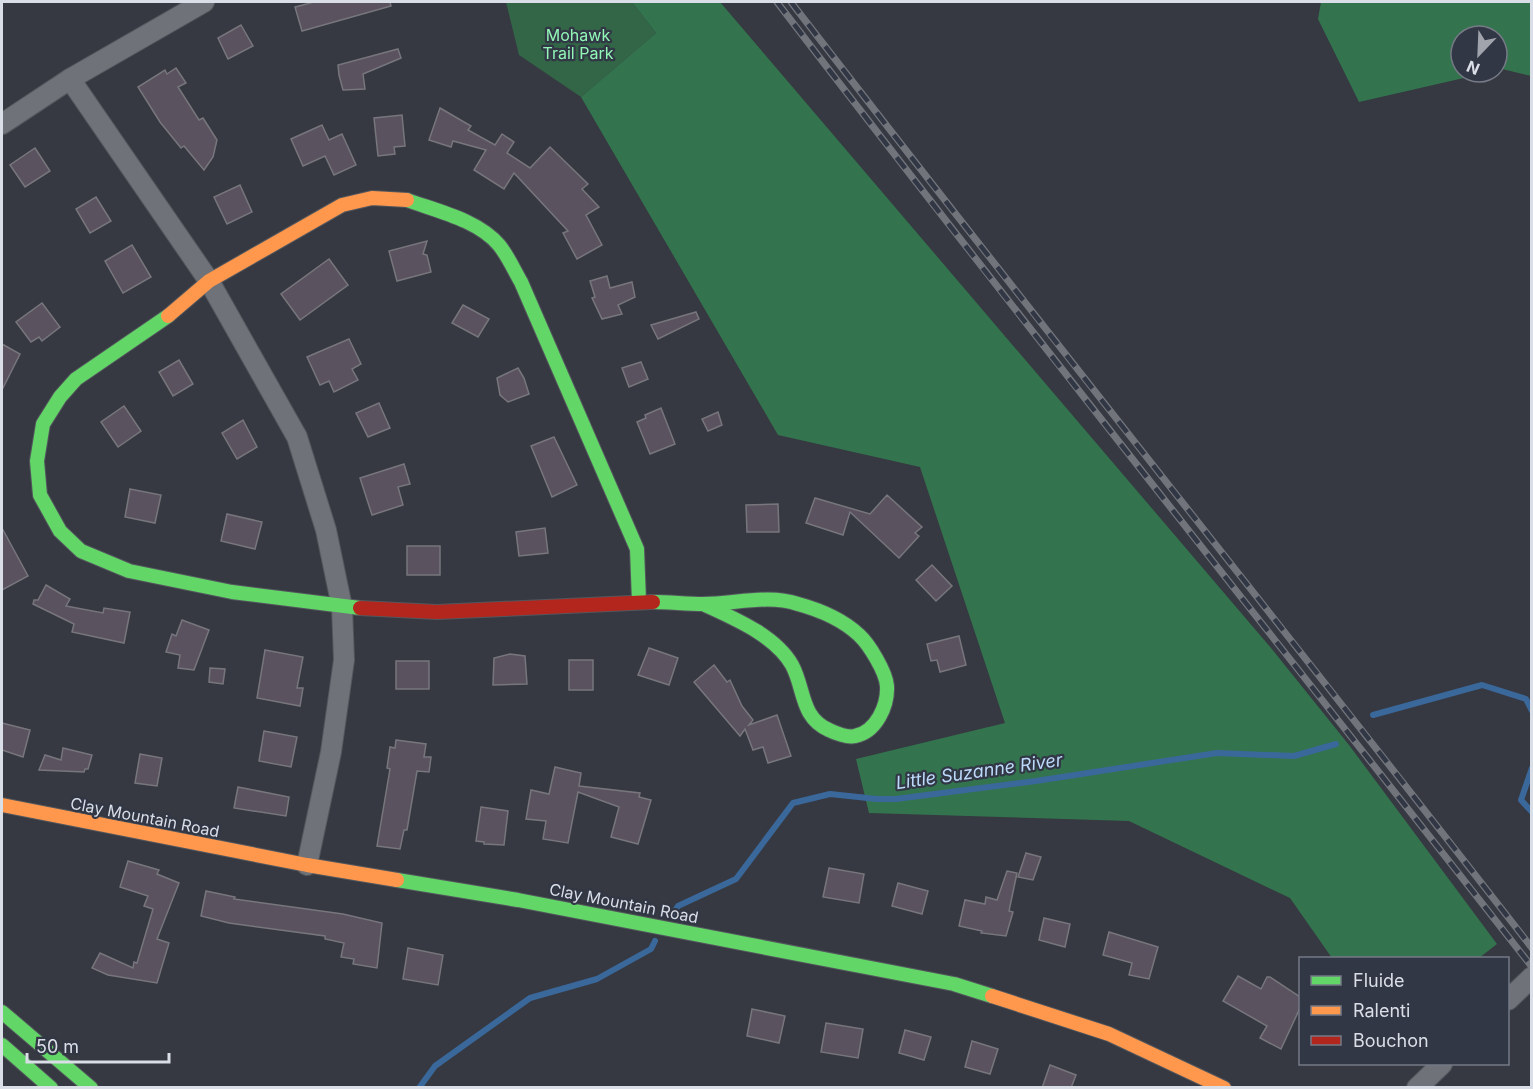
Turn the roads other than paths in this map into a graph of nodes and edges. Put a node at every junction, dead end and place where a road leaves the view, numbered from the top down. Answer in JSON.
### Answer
{"nodes":[{"id":1,"x":204,"y":2,"type":"edge"},
{"id":2,"x":70,"y":79,"type":"junction"},
{"id":3,"x":2,"y":124,"type":"edge"},
{"id":4,"x":209,"y":281,"type":"junction"},
{"id":5,"x":639,"y":601,"type":"junction"},
{"id":6,"x":703,"y":604,"type":"junction"},
{"id":7,"x":342,"y":607,"type":"junction"},
{"id":8,"x":2,"y":805,"type":"edge"},
{"id":9,"x":307,"y":865,"type":"junction"},
{"id":10,"x":1532,"y":977,"type":"edge"},
{"id":11,"x":1509,"y":999,"type":"edge"},
{"id":12,"x":2,"y":1012,"type":"edge"},
{"id":13,"x":2,"y":1045,"type":"edge"},
{"id":14,"x":1441,"y":1065,"type":"edge"},
{"id":15,"x":51,"y":1088,"type":"edge"},
{"id":16,"x":91,"y":1088,"type":"edge"},
{"id":17,"x":1224,"y":1088,"type":"edge"},
{"id":18,"x":1417,"y":1088,"type":"edge"}],
"edges":[{"from":1,"to":2,"type":"street"},
{"from":2,"to":3,"type":"street"},
{"from":2,"to":4,"type":"street"},
{"from":4,"to":5,"type":"main road"},
{"from":4,"to":7,"type":"street"},
{"from":4,"to":7,"type":"main road"},
{"from":5,"to":6,"type":"main road"},
{"from":5,"to":7,"type":"main road"},
{"from":6,"to":6,"type":"main road"},
{"from":7,"to":9,"type":"street"},
{"from":8,"to":9,"type":"main road","name":"Clay Mountain Road"},
{"from":9,"to":17,"type":"main road","name":"Clay Mountain Road"},
{"from":10,"to":11,"type":"street"},
{"from":12,"to":16,"type":"main road"},
{"from":13,"to":15,"type":"main road"},
{"from":14,"to":18,"type":"street"}]}
